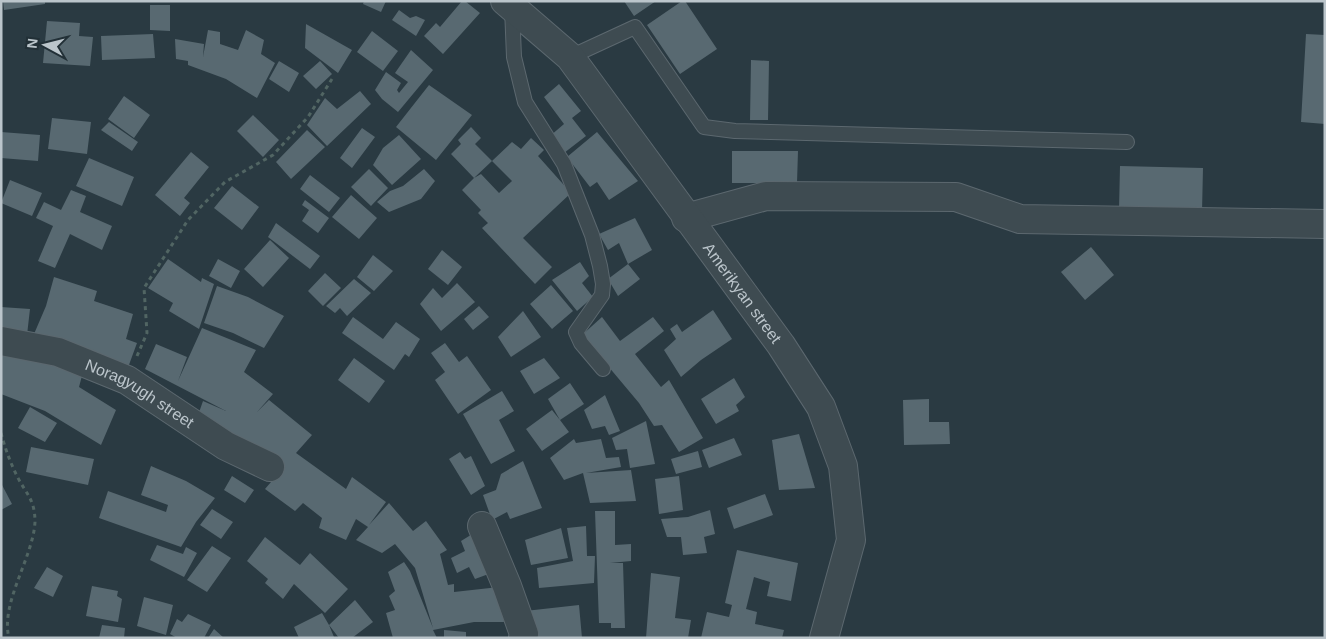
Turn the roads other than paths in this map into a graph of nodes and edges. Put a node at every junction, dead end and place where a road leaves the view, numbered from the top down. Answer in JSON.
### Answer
{"nodes":[{"id":1,"x":509,"y":4,"type":"edge"},
{"id":2,"x":570,"y":57,"type":"junction"},
{"id":3,"x":1126,"y":142,"type":"dead end"},
{"id":4,"x":686,"y":218,"type":"junction"},
{"id":5,"x":1325,"y":224,"type":"edge"},
{"id":6,"x":1,"y":341,"type":"edge"},
{"id":7,"x":604,"y":369,"type":"dead end"},
{"id":8,"x":270,"y":467,"type":"dead end"},
{"id":9,"x":482,"y":526,"type":"dead end"},
{"id":10,"x":523,"y":638,"type":"edge"},
{"id":11,"x":824,"y":638,"type":"edge"}],
"edges":[{"from":1,"to":2,"type":"street","name":"Amerikyan street"},
{"from":1,"to":7,"type":"lane"},
{"from":2,"to":3,"type":"lane"},
{"from":2,"to":4,"type":"street","name":"Amerikyan street"},
{"from":4,"to":5,"type":"street"},
{"from":4,"to":11,"type":"street","name":"Amerikyan street"},
{"from":6,"to":8,"type":"street","name":"Noragyugh street"},
{"from":9,"to":10,"type":"street"}]}
